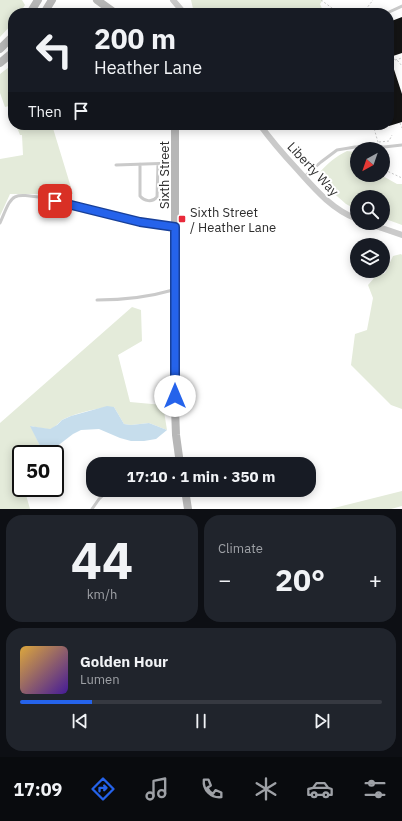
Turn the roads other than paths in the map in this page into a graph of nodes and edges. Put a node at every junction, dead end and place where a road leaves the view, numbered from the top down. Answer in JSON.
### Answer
{"nodes":[{"id":1,"x":97,"y":0,"type":"edge"},
{"id":2,"x":174,"y":0,"type":"edge"},
{"id":3,"x":108,"y":8,"type":"edge"},
{"id":4,"x":180,"y":8,"type":"edge"},
{"id":5,"x":8,"y":41,"type":"edge"},
{"id":6,"x":0,"y":49,"type":"edge"},
{"id":7,"x":8,"y":56,"type":"edge"},
{"id":8,"x":0,"y":63,"type":"edge"},
{"id":9,"x":175,"y":130,"type":"edge"},
{"id":10,"x":264,"y":130,"type":"edge"},
{"id":11,"x":402,"y":145,"type":"edge"},
{"id":12,"x":176,"y":163,"type":"junction"},
{"id":13,"x":140,"y":164,"type":"junction"},
{"id":14,"x":158,"y":164,"type":"junction"},
{"id":15,"x":116,"y":165,"type":"dead end"},
{"id":16,"x":304,"y":177,"type":"junction"},
{"id":17,"x":44,"y":198,"type":"joint"},
{"id":18,"x":350,"y":217,"type":"edge"},
{"id":19,"x":0,"y":224,"type":"edge"},
{"id":20,"x":175,"y":227,"type":"junction"},
{"id":21,"x":387,"y":230,"type":"edge"},
{"id":22,"x":402,"y":235,"type":"edge"},
{"id":23,"x":175,"y":290,"type":"junction"},
{"id":24,"x":97,"y":300,"type":"dead end"},
{"id":25,"x":179,"y":457,"type":"edge"},
{"id":26,"x":101,"y":497,"type":"edge"},
{"id":27,"x":186,"y":497,"type":"edge"},
{"id":28,"x":92,"y":509,"type":"edge"},
{"id":29,"x":188,"y":509,"type":"edge"}],
"edges":[{"from":1,"to":3,"type":"main road"},
{"from":2,"to":4,"type":"street"},
{"from":5,"to":6,"type":"main road"},
{"from":7,"to":8,"type":"main road"},
{"from":9,"to":12,"type":"main road","name":"Sixth Street"},
{"from":10,"to":16,"type":"street","name":"Liberty Way"},
{"from":11,"to":16,"type":"lane"},
{"from":12,"to":14,"type":"lane"},
{"from":12,"to":20,"type":"main road","name":"Sixth Street"},
{"from":13,"to":14,"type":"lane"},
{"from":13,"to":14,"type":"lane"},
{"from":13,"to":15,"type":"lane"},
{"from":16,"to":18,"type":"street","name":"Liberty Way"},
{"from":17,"to":19,"type":"lane"},
{"from":17,"to":20,"type":"street"},
{"from":20,"to":23,"type":"main road","name":"Sixth Street"},
{"from":21,"to":22,"type":"street"},
{"from":23,"to":24,"type":"lane"},
{"from":23,"to":25,"type":"main road","name":"Sixth Street"},
{"from":26,"to":28,"type":"lane"},
{"from":27,"to":29,"type":"main road"}]}
